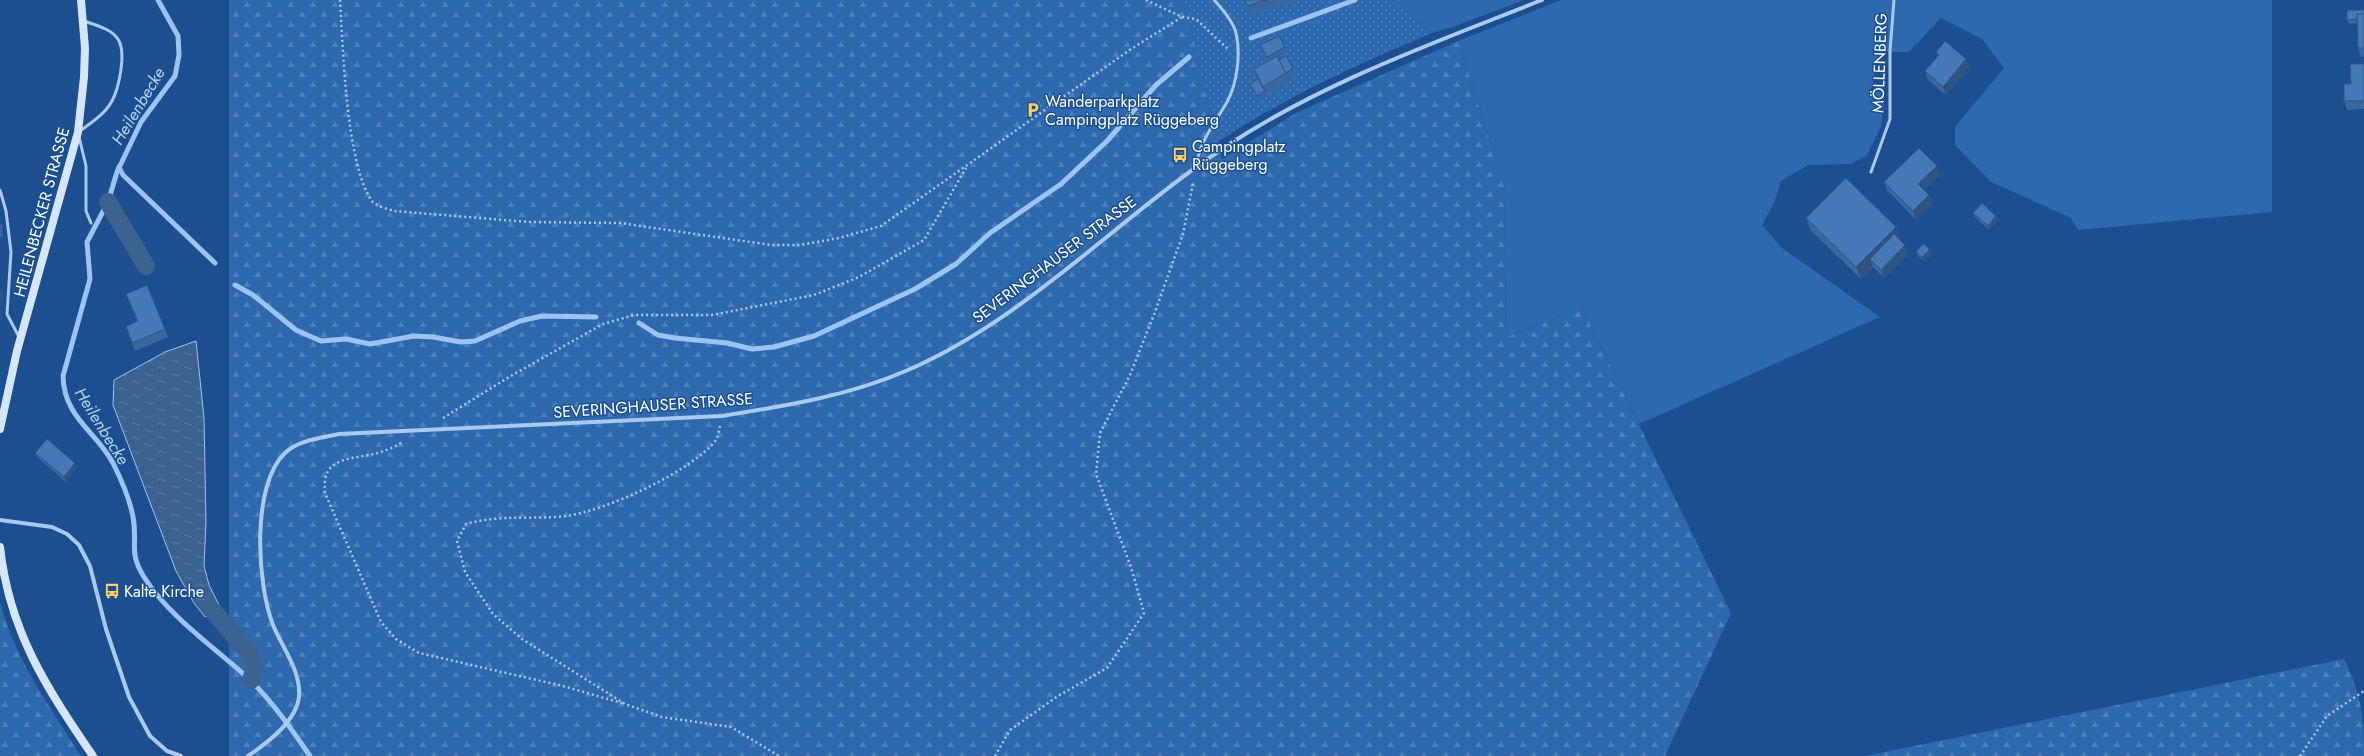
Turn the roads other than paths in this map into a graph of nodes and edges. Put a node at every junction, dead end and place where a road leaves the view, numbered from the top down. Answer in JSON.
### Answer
{"nodes":[{"id":1,"x":81,"y":0,"type":"edge"},
{"id":2,"x":1214,"y":0,"type":"edge"},
{"id":3,"x":1542,"y":0,"type":"edge"},
{"id":4,"x":1894,"y":0,"type":"edge"},
{"id":5,"x":84,"y":21,"type":"junction"},
{"id":6,"x":78,"y":132,"type":"junction"},
{"id":7,"x":1196,"y":168,"type":"junction"},
{"id":8,"x":1871,"y":172,"type":"dead end"},
{"id":9,"x":0,"y":190,"type":"edge"},
{"id":10,"x":91,"y":223,"type":"dead end"},
{"id":11,"x":20,"y":339,"type":"junction"},
{"id":12,"x":0,"y":429,"type":"edge"},
{"id":13,"x":0,"y":520,"type":"edge"},
{"id":14,"x":0,"y":547,"type":"edge"},
{"id":15,"x":93,"y":756,"type":"edge"},
{"id":16,"x":180,"y":756,"type":"edge"},
{"id":17,"x":248,"y":756,"type":"edge"}],
"edges":[{"from":1,"to":5,"type":"main road","name":"HEILENBECKER STRASSE"},
{"from":2,"to":7,"type":"lane"},
{"from":3,"to":7,"type":"street","name":"SEVERINGHAUSER STRASSE"},
{"from":4,"to":8,"type":"lane","name":"MÖLLENBERG"},
{"from":5,"to":6,"type":"main road","name":"HEILENBECKER STRASSE"},
{"from":5,"to":6,"type":"lane"},
{"from":6,"to":10,"type":"lane"},
{"from":6,"to":11,"type":"main road","name":"HEILENBECKER STRASSE"},
{"from":7,"to":17,"type":"street","name":"SEVERINGHAUSER STRASSE"},
{"from":9,"to":11,"type":"lane"},
{"from":11,"to":12,"type":"main road","name":"HEILENBECKER STRASSE"},
{"from":13,"to":16,"type":"street"},
{"from":14,"to":15,"type":"main road"}]}
